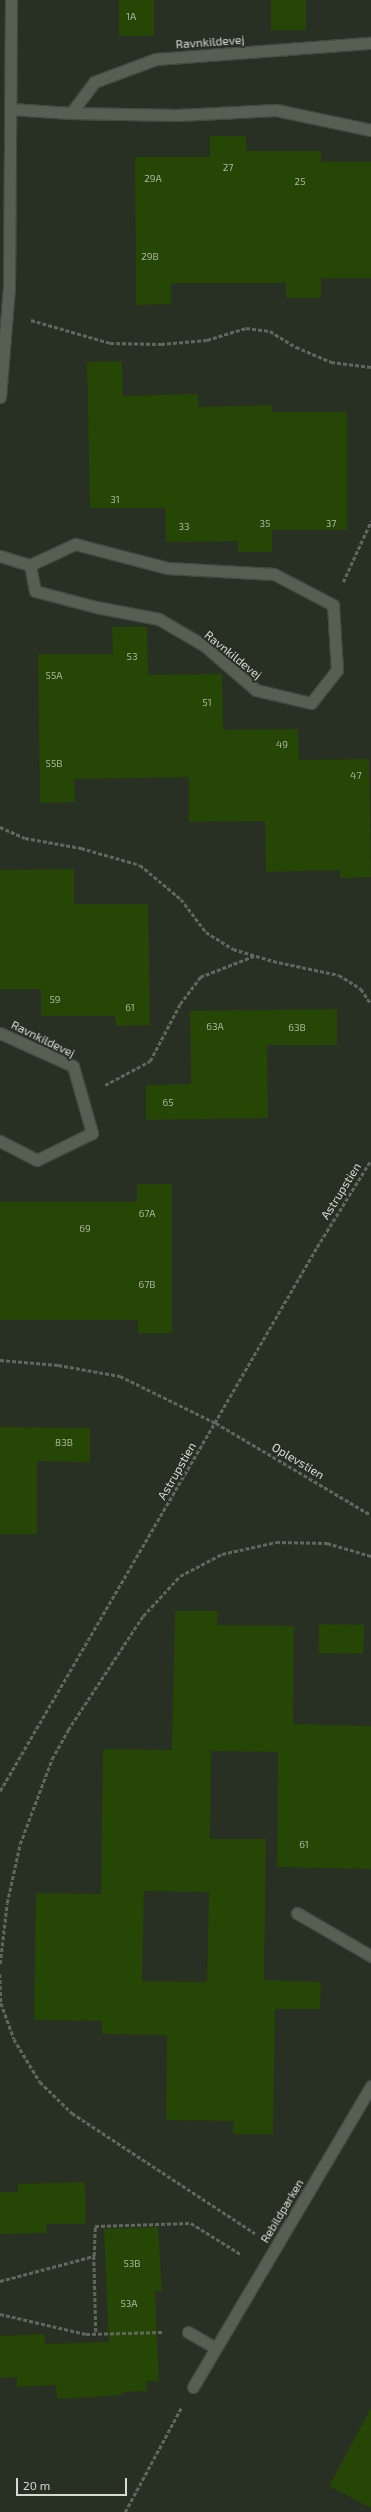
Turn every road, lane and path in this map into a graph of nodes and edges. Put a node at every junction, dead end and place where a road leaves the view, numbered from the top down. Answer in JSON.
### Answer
{"nodes":[{"id":1,"x":11,"y":0,"type":"edge"},
{"id":2,"x":371,"y":43,"type":"edge"},
{"id":3,"x":11,"y":109,"type":"junction"},
{"id":4,"x":71,"y":114,"type":"junction"},
{"id":5,"x":371,"y":130,"type":"edge"},
{"id":6,"x":7,"y":314,"type":"junction"},
{"id":7,"x":2,"y":357,"type":"edge"},
{"id":8,"x":371,"y":368,"type":"edge"},
{"id":9,"x":0,"y":397,"type":"edge"},
{"id":10,"x":371,"y":521,"type":"edge"},
{"id":11,"x":0,"y":556,"type":"edge"},
{"id":12,"x":30,"y":565,"type":"junction"},
{"id":13,"x":333,"y":605,"type":"junction"},
{"id":14,"x":0,"y":827,"type":"edge"},
{"id":15,"x":255,"y":955,"type":"junction"},
{"id":16,"x":371,"y":1004,"type":"edge"},
{"id":17,"x":0,"y":1033,"type":"edge"},
{"id":18,"x":82,"y":1097,"type":"junction"},
{"id":19,"x":0,"y":1141,"type":"edge"},
{"id":20,"x":371,"y":1160,"type":"edge"},
{"id":21,"x":0,"y":1360,"type":"edge"},
{"id":22,"x":216,"y":1423,"type":"junction"},
{"id":23,"x":371,"y":1515,"type":"edge"},
{"id":24,"x":371,"y":1556,"type":"edge"},
{"id":25,"x":0,"y":1791,"type":"edge"},
{"id":26,"x":297,"y":1913,"type":"dead end"},
{"id":27,"x":371,"y":1956,"type":"edge"},
{"id":28,"x":0,"y":1964,"type":"edge"},
{"id":29,"x":0,"y":1974,"type":"edge"},
{"id":30,"x":371,"y":2086,"type":"edge"},
{"id":31,"x":276,"y":2246,"type":"junction"},
{"id":32,"x":94,"y":2256,"type":"junction"},
{"id":33,"x":263,"y":2269,"type":"junction"},
{"id":34,"x":0,"y":2281,"type":"edge"},
{"id":35,"x":0,"y":2314,"type":"edge"},
{"id":36,"x":188,"y":2332,"type":"joint"},
{"id":37,"x":96,"y":2333,"type":"junction"},
{"id":38,"x":216,"y":2348,"type":"junction"},
{"id":39,"x":193,"y":2387,"type":"joint"},
{"id":40,"x":125,"y":2512,"type":"edge"}],
"edges":[{"from":1,"to":3,"type":"street"},
{"from":2,"to":4,"type":"street","name":"Ravnkildevej"},
{"from":3,"to":4,"type":"street"},
{"from":3,"to":6,"type":"street"},
{"from":4,"to":5,"type":"street"},
{"from":6,"to":7,"type":"street"},
{"from":6,"to":8,"type":"path"},
{"from":7,"to":9,"type":"street"},
{"from":10,"to":13,"type":"path"},
{"from":11,"to":12,"type":"street"},
{"from":12,"to":13,"type":"street"},
{"from":12,"to":13,"type":"street","name":"Ravnkildevej"},
{"from":14,"to":15,"type":"path"},
{"from":15,"to":16,"type":"path"},
{"from":15,"to":18,"type":"path"},
{"from":17,"to":18,"type":"street","name":"Ravnkildevej"},
{"from":18,"to":19,"type":"street","name":"Ravnkildevej"},
{"from":20,"to":22,"type":"path","name":"Astrupstien"},
{"from":21,"to":22,"type":"path","name":"Oplevstien"},
{"from":22,"to":23,"type":"path","name":"Oplevstien"},
{"from":22,"to":25,"type":"path","name":"Astrupstien"},
{"from":24,"to":28,"type":"path"},
{"from":26,"to":27,"type":"street"},
{"from":29,"to":31,"type":"path"},
{"from":30,"to":31,"type":"street","name":"Rebildparken"},
{"from":31,"to":33,"type":"street","name":"Rebildparken"},
{"from":32,"to":33,"type":"path"},
{"from":32,"to":34,"type":"path"},
{"from":32,"to":37,"type":"path"},
{"from":33,"to":38,"type":"street","name":"Rebildparken"},
{"from":35,"to":37,"type":"path"},
{"from":36,"to":37,"type":"path"},
{"from":36,"to":38,"type":"street"},
{"from":38,"to":39,"type":"street","name":"Rebildparken"},
{"from":39,"to":40,"type":"path"}]}
